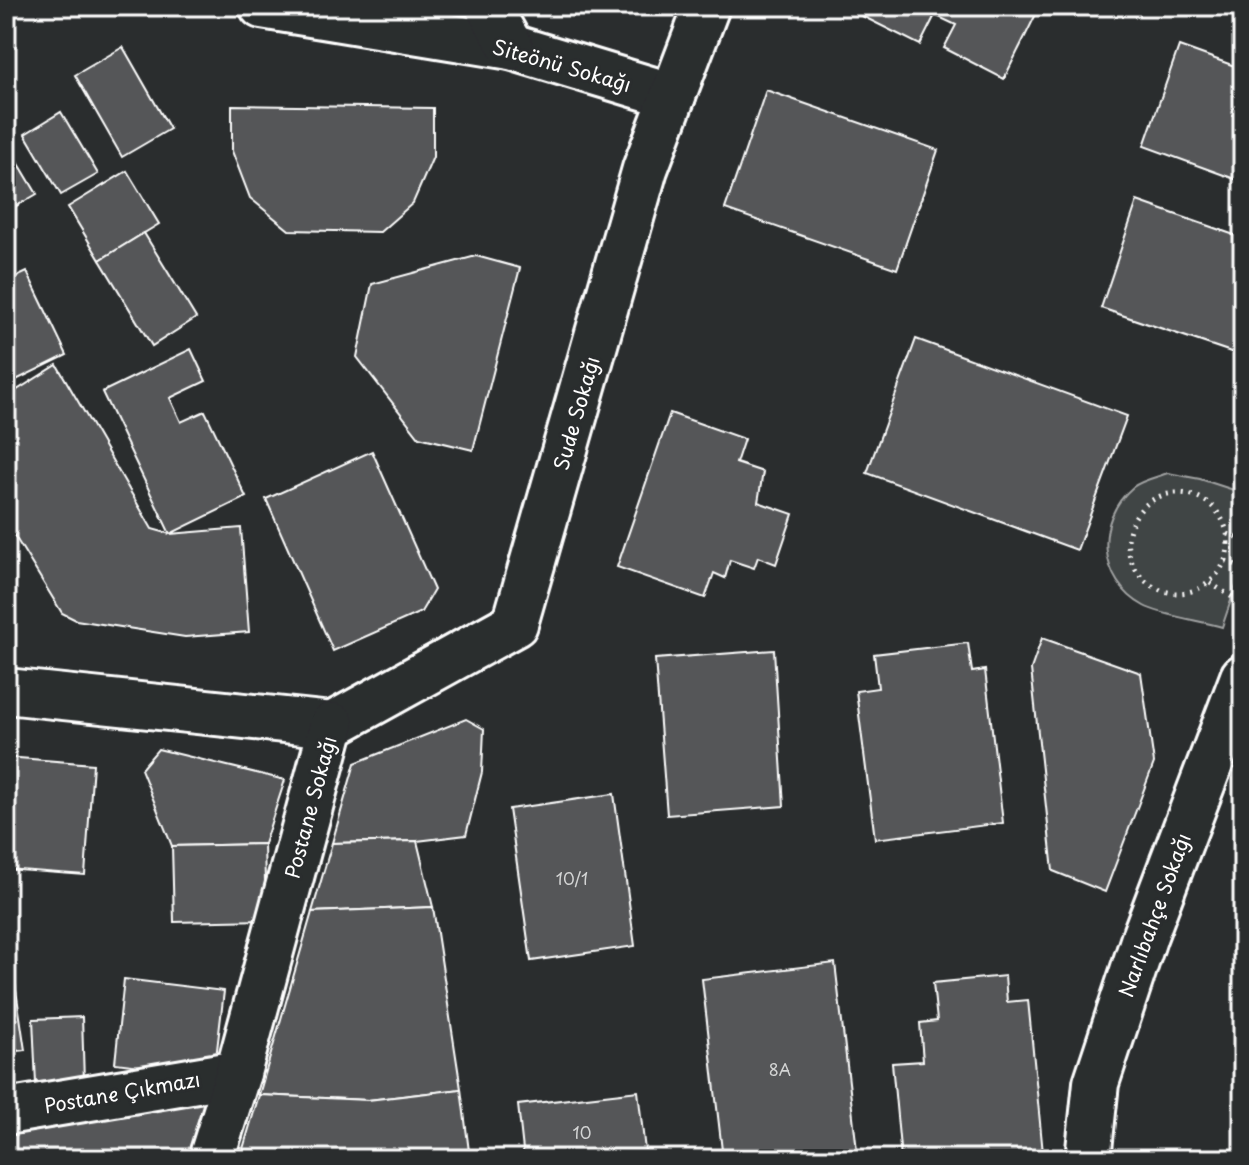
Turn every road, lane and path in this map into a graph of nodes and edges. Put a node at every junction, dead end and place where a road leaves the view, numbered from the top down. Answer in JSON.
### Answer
{"nodes":[{"id":1,"x":262,"y":6,"type":"edge"},
{"id":2,"x":488,"y":6,"type":"edge"},
{"id":3,"x":707,"y":6,"type":"edge"},
{"id":4,"x":511,"y":47,"type":"junction"},
{"id":5,"x":673,"y":96,"type":"junction"},
{"id":6,"x":1228,"y":534,"type":"junction"},
{"id":7,"x":1243,"y":539,"type":"edge"},
{"id":8,"x":1226,"y":561,"type":"junction"},
{"id":9,"x":1243,"y":568,"type":"edge"},
{"id":10,"x":1210,"y":583,"type":"junction"},
{"id":11,"x":1243,"y":604,"type":"edge"},
{"id":12,"x":1243,"y":677,"type":"edge"},
{"id":13,"x":6,"y":691,"type":"edge"},
{"id":14,"x":332,"y":725,"type":"junction"},
{"id":15,"x":238,"y":1073,"type":"junction"},
{"id":16,"x":6,"y":1112,"type":"edge"},
{"id":17,"x":211,"y":1159,"type":"edge"},
{"id":18,"x":1088,"y":1159,"type":"edge"}],
"edges":[{"from":1,"to":4,"type":"street","name":"Siteönü Sokağı"},
{"from":2,"to":4,"type":"street"},
{"from":3,"to":5,"type":"street","name":"Sude Sokağı"},
{"from":4,"to":5,"type":"street","name":"Siteönü Sokağı"},
{"from":5,"to":14,"type":"street","name":"Sude Sokağı"},
{"from":6,"to":7,"type":"path"},
{"from":6,"to":8,"type":"path"},
{"from":6,"to":10,"type":"path"},
{"from":8,"to":9,"type":"path"},
{"from":8,"to":10,"type":"path"},
{"from":10,"to":11,"type":"path"},
{"from":12,"to":18,"type":"street","name":"Narlıbahçe Sokağı"},
{"from":13,"to":14,"type":"street","name":"Postane Sokağı"},
{"from":14,"to":15,"type":"street","name":"Postane Sokağı"},
{"from":15,"to":16,"type":"street","name":"Postane Çıkmazı"},
{"from":15,"to":17,"type":"street","name":"Postane Sokağı"}]}
